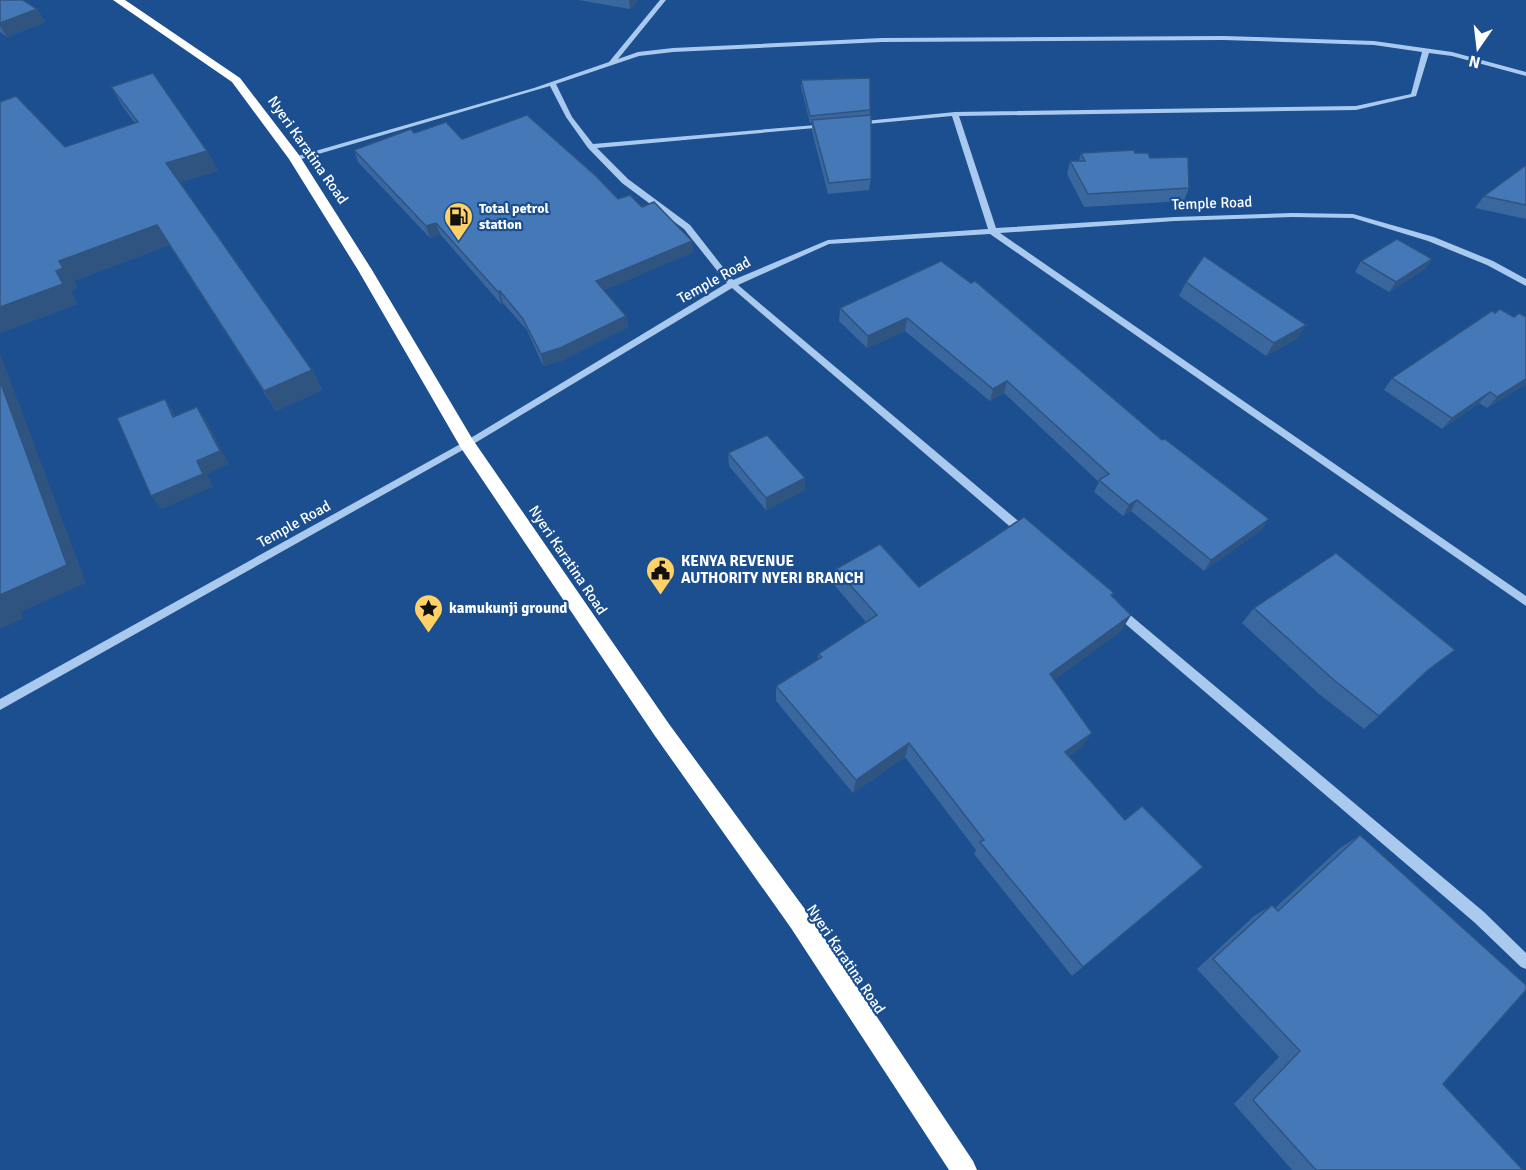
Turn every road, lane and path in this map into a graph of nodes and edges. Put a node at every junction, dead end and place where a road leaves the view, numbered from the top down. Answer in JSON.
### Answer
{"nodes":[{"id":1,"x":118,"y":0,"type":"edge"},
{"id":2,"x":663,"y":0,"type":"edge"},
{"id":3,"x":1426,"y":50,"type":"junction"},
{"id":4,"x":611,"y":62,"type":"junction"},
{"id":5,"x":1526,"y":74,"type":"edge"},
{"id":6,"x":552,"y":83,"type":"junction"},
{"id":7,"x":955,"y":114,"type":"junction"},
{"id":8,"x":849,"y":123,"type":"edge"},
{"id":9,"x":838,"y":124,"type":"edge"},
{"id":10,"x":591,"y":146,"type":"junction"},
{"id":11,"x":296,"y":158,"type":"junction"},
{"id":12,"x":993,"y":232,"type":"junction"},
{"id":13,"x":1526,"y":283,"type":"edge"},
{"id":14,"x":732,"y":284,"type":"junction"},
{"id":15,"x":466,"y":444,"type":"junction"},
{"id":16,"x":1032,"y":539,"type":"edge"},
{"id":17,"x":1105,"y":601,"type":"edge"},
{"id":18,"x":1526,"y":602,"type":"edge"},
{"id":19,"x":0,"y":705,"type":"edge"},
{"id":20,"x":1526,"y":962,"type":"edge"},
{"id":21,"x":964,"y":1170,"type":"edge"}],
"edges":[{"from":1,"to":11,"type":"highway","name":"Nyeri Karatina Road"},
{"from":2,"to":4,"type":"street"},
{"from":3,"to":4,"type":"street"},
{"from":3,"to":5,"type":"street"},
{"from":3,"to":7,"type":"street"},
{"from":4,"to":6,"type":"street"},
{"from":6,"to":10,"type":"street"},
{"from":6,"to":11,"type":"street"},
{"from":7,"to":8,"type":"street"},
{"from":7,"to":12,"type":"street"},
{"from":9,"to":10,"type":"street"},
{"from":10,"to":14,"type":"street"},
{"from":11,"to":15,"type":"highway","name":"Nyeri Karatina Road"},
{"from":12,"to":13,"type":"street","name":"Temple Road"},
{"from":12,"to":14,"type":"street","name":"Temple Road"},
{"from":12,"to":18,"type":"street"},
{"from":14,"to":15,"type":"street","name":"Temple Road"},
{"from":14,"to":16,"type":"street"},
{"from":15,"to":19,"type":"street","name":"Temple Road"},
{"from":15,"to":21,"type":"highway","name":"Nyeri Karatina Road"},
{"from":17,"to":20,"type":"street"}]}
